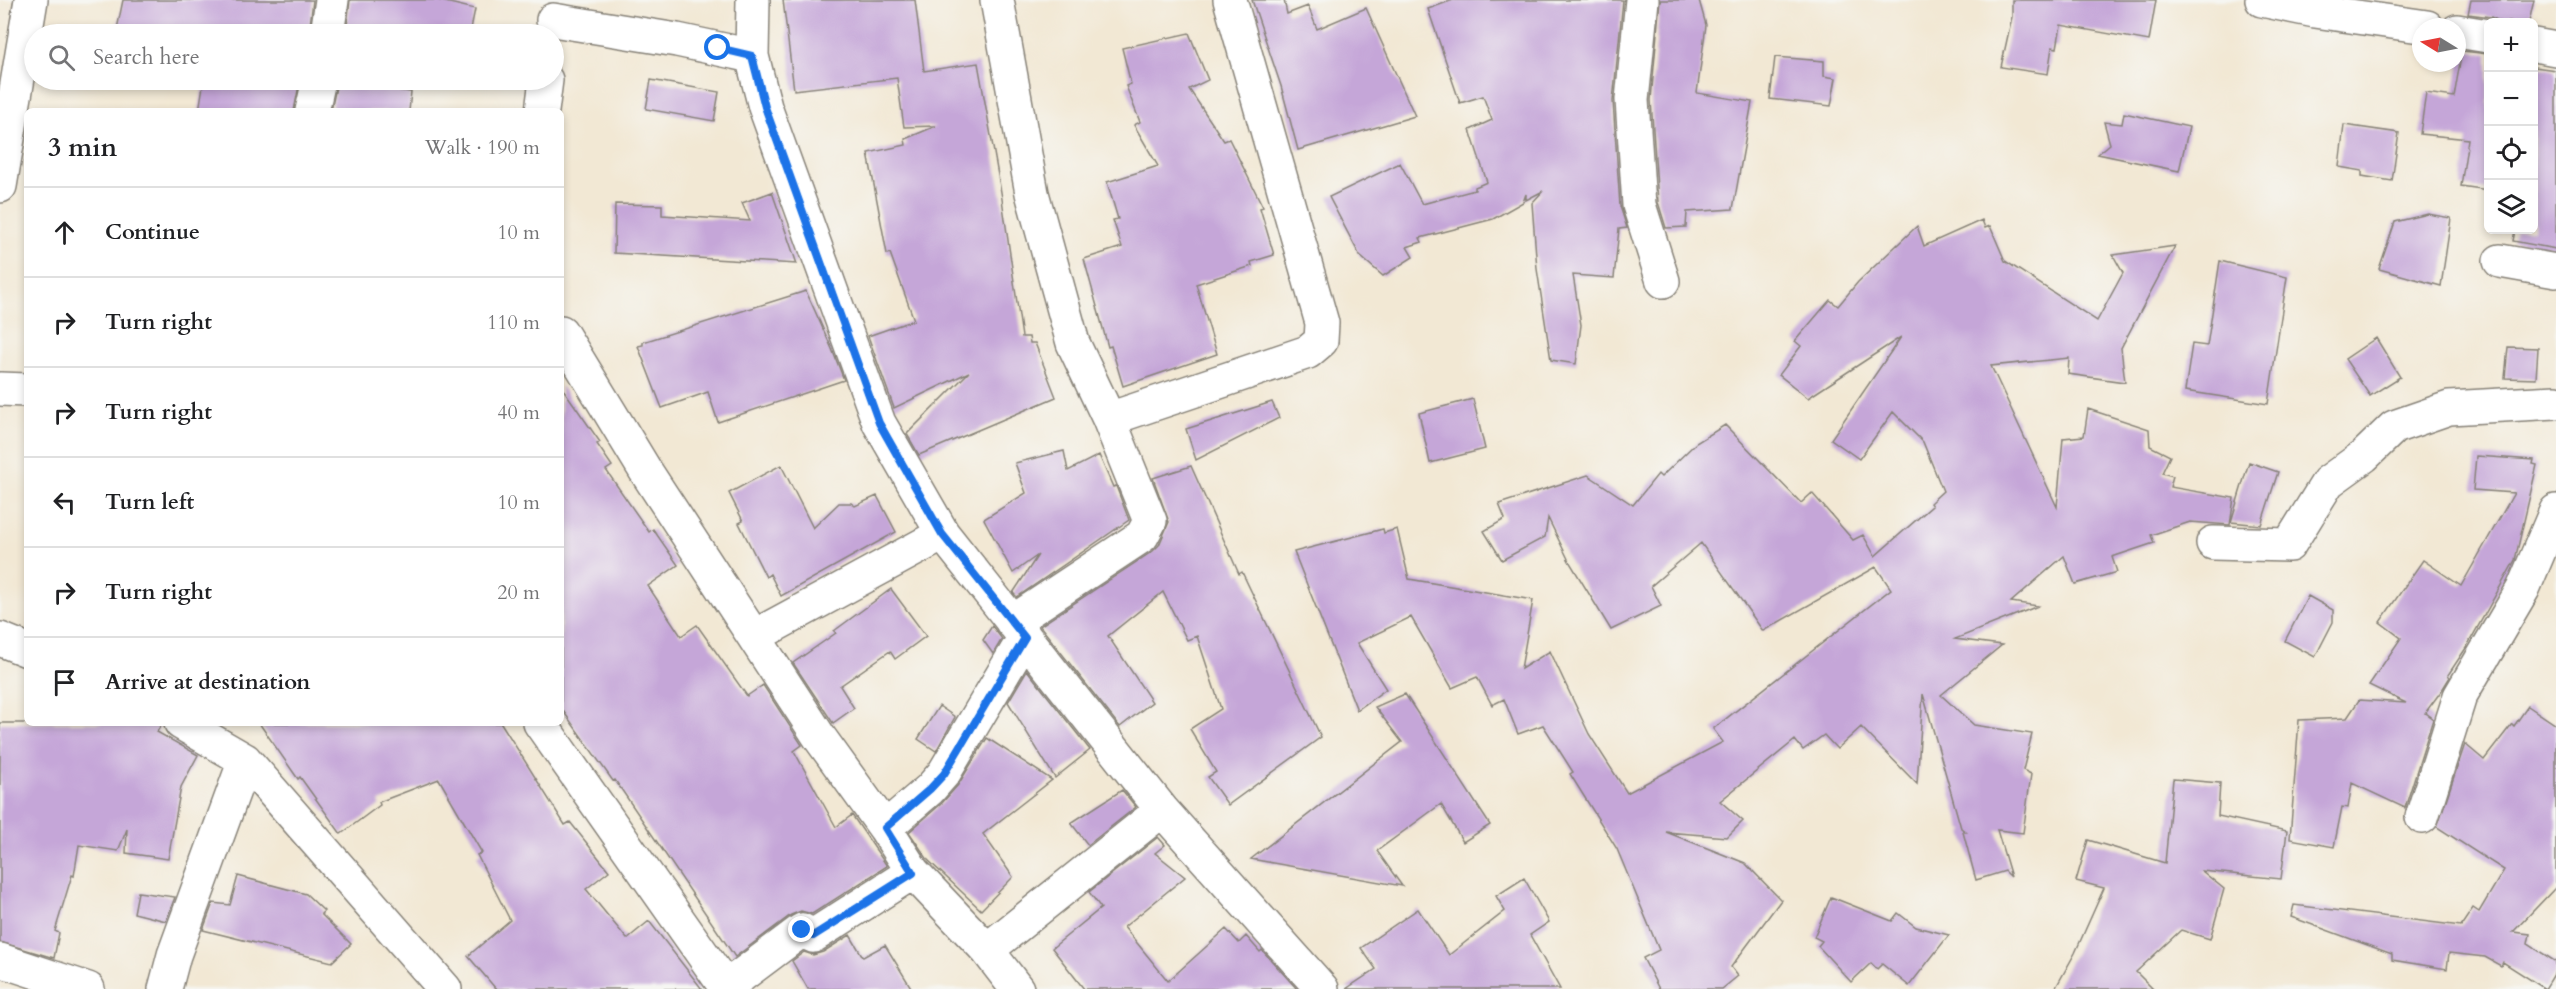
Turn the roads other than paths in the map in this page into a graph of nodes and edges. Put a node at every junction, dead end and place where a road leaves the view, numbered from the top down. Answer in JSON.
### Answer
{"nodes":[{"id":1,"x":31,"y":0,"type":"edge"},
{"id":2,"x":332,"y":0,"type":"edge"},
{"id":3,"x":753,"y":0,"type":"edge"},
{"id":4,"x":997,"y":0,"type":"edge"},
{"id":5,"x":1230,"y":0,"type":"edge"},
{"id":6,"x":1642,"y":0,"type":"edge"},
{"id":7,"x":2262,"y":0,"type":"edge"},
{"id":8,"x":553,"y":18,"type":"edge"},
{"id":9,"x":27,"y":24,"type":"edge"},
{"id":10,"x":328,"y":24,"type":"edge"},
{"id":11,"x":2412,"y":25,"type":"edge"},
{"id":12,"x":2466,"y":32,"type":"edge"},
{"id":13,"x":2484,"y":35,"type":"edge"},
{"id":14,"x":24,"y":42,"type":"edge"},
{"id":15,"x":2538,"y":46,"type":"edge"},
{"id":16,"x":2556,"y":49,"type":"edge"},
{"id":17,"x":752,"y":56,"type":"junction"},
{"id":18,"x":317,"y":90,"type":"edge"},
{"id":19,"x":545,"y":90,"type":"edge"},
{"id":20,"x":313,"y":108,"type":"edge"},
{"id":21,"x":542,"y":108,"type":"edge"},
{"id":22,"x":0,"y":186,"type":"edge"},
{"id":23,"x":2500,"y":261,"type":"dead end"},
{"id":24,"x":2556,"y":271,"type":"edge"},
{"id":25,"x":1664,"y":280,"type":"dead end"},
{"id":26,"x":564,"y":337,"type":"edge"},
{"id":27,"x":0,"y":389,"type":"edge"},
{"id":28,"x":24,"y":390,"type":"edge"},
{"id":29,"x":2556,"y":402,"type":"edge"},
{"id":30,"x":1109,"y":418,"type":"junction"},
{"id":31,"x":2556,"y":510,"type":"edge"},
{"id":32,"x":942,"y":534,"type":"junction"},
{"id":33,"x":2213,"y":543,"type":"dead end"},
{"id":34,"x":1019,"y":630,"type":"junction"},
{"id":35,"x":754,"y":636,"type":"junction"},
{"id":36,"x":0,"y":639,"type":"edge"},
{"id":37,"x":24,"y":649,"type":"edge"},
{"id":38,"x":186,"y":726,"type":"edge"},
{"id":39,"x":542,"y":726,"type":"edge"},
{"id":40,"x":245,"y":760,"type":"junction"},
{"id":41,"x":1162,"y":810,"type":"junction"},
{"id":42,"x":2421,"y":817,"type":"dead end"},
{"id":43,"x":885,"y":828,"type":"junction"},
{"id":44,"x":913,"y":873,"type":"junction"},
{"id":45,"x":987,"y":950,"type":"junction"},
{"id":46,"x":0,"y":960,"type":"edge"},
{"id":47,"x":435,"y":984,"type":"edge"},
{"id":48,"x":727,"y":988,"type":"edge"},
{"id":49,"x":88,"y":989,"type":"edge"},
{"id":50,"x":165,"y":989,"type":"edge"},
{"id":51,"x":1017,"y":989,"type":"edge"},
{"id":52,"x":1322,"y":989,"type":"edge"}],
"edges":[{"from":1,"to":9,"type":"street"},
{"from":2,"to":10,"type":"street"},
{"from":3,"to":17,"type":"street"},
{"from":4,"to":30,"type":"street"},
{"from":5,"to":30,"type":"street"},
{"from":6,"to":25,"type":"street"},
{"from":7,"to":11,"type":"street"},
{"from":8,"to":17,"type":"street"},
{"from":12,"to":13,"type":"street"},
{"from":14,"to":22,"type":"street"},
{"from":15,"to":16,"type":"street"},
{"from":17,"to":32,"type":"street"},
{"from":18,"to":20,"type":"street"},
{"from":19,"to":21,"type":"street"},
{"from":23,"to":24,"type":"street"},
{"from":26,"to":35,"type":"street"},
{"from":27,"to":28,"type":"street"},
{"from":29,"to":33,"type":"street"},
{"from":30,"to":34,"type":"street"},
{"from":31,"to":42,"type":"street"},
{"from":32,"to":34,"type":"street"},
{"from":32,"to":35,"type":"street"},
{"from":34,"to":41,"type":"street"},
{"from":34,"to":43,"type":"street"},
{"from":35,"to":43,"type":"street"},
{"from":36,"to":37,"type":"street"},
{"from":38,"to":40,"type":"street"},
{"from":39,"to":48,"type":"street"},
{"from":40,"to":47,"type":"street"},
{"from":40,"to":50,"type":"street"},
{"from":41,"to":45,"type":"street"},
{"from":41,"to":52,"type":"street"},
{"from":43,"to":44,"type":"street"},
{"from":44,"to":45,"type":"street"},
{"from":44,"to":48,"type":"street"},
{"from":45,"to":51,"type":"street"},
{"from":46,"to":49,"type":"street"}]}
